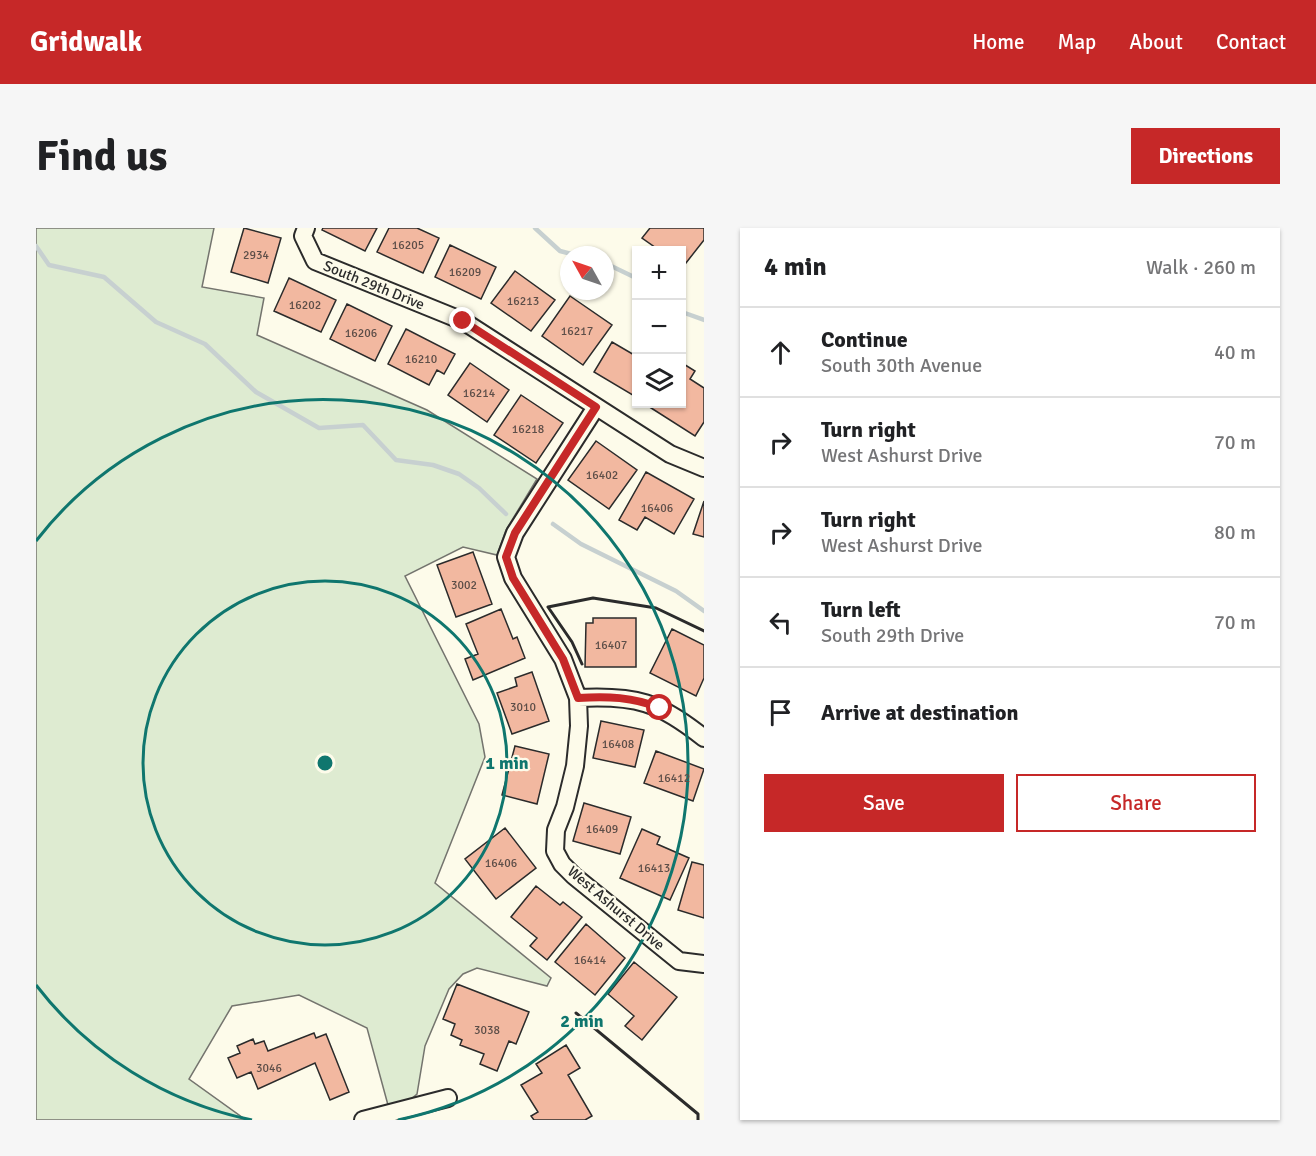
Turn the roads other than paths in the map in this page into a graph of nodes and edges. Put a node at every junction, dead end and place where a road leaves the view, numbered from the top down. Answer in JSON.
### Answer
{"nodes":[{"id":1,"x":304,"y":232,"type":"edge"},
{"id":2,"x":596,"y":407,"type":"junction"},
{"id":3,"x":704,"y":468,"type":"edge"},
{"id":4,"x":578,"y":698,"type":"junction"},
{"id":5,"x":704,"y":738,"type":"edge"},
{"id":6,"x":704,"y":964,"type":"edge"},
{"id":7,"x":448,"y":1098,"type":"dead end"},
{"id":8,"x":363,"y":1120,"type":"edge"}],
"edges":[{"from":1,"to":2,"type":"street","name":"South 29th Drive"},
{"from":2,"to":3,"type":"street","name":"South 29th Drive"},
{"from":2,"to":4,"type":"street","name":"West Ashurst Drive"},
{"from":4,"to":5,"type":"street"},
{"from":4,"to":6,"type":"street","name":"West Ashurst Drive"},
{"from":7,"to":8,"type":"street"}]}
